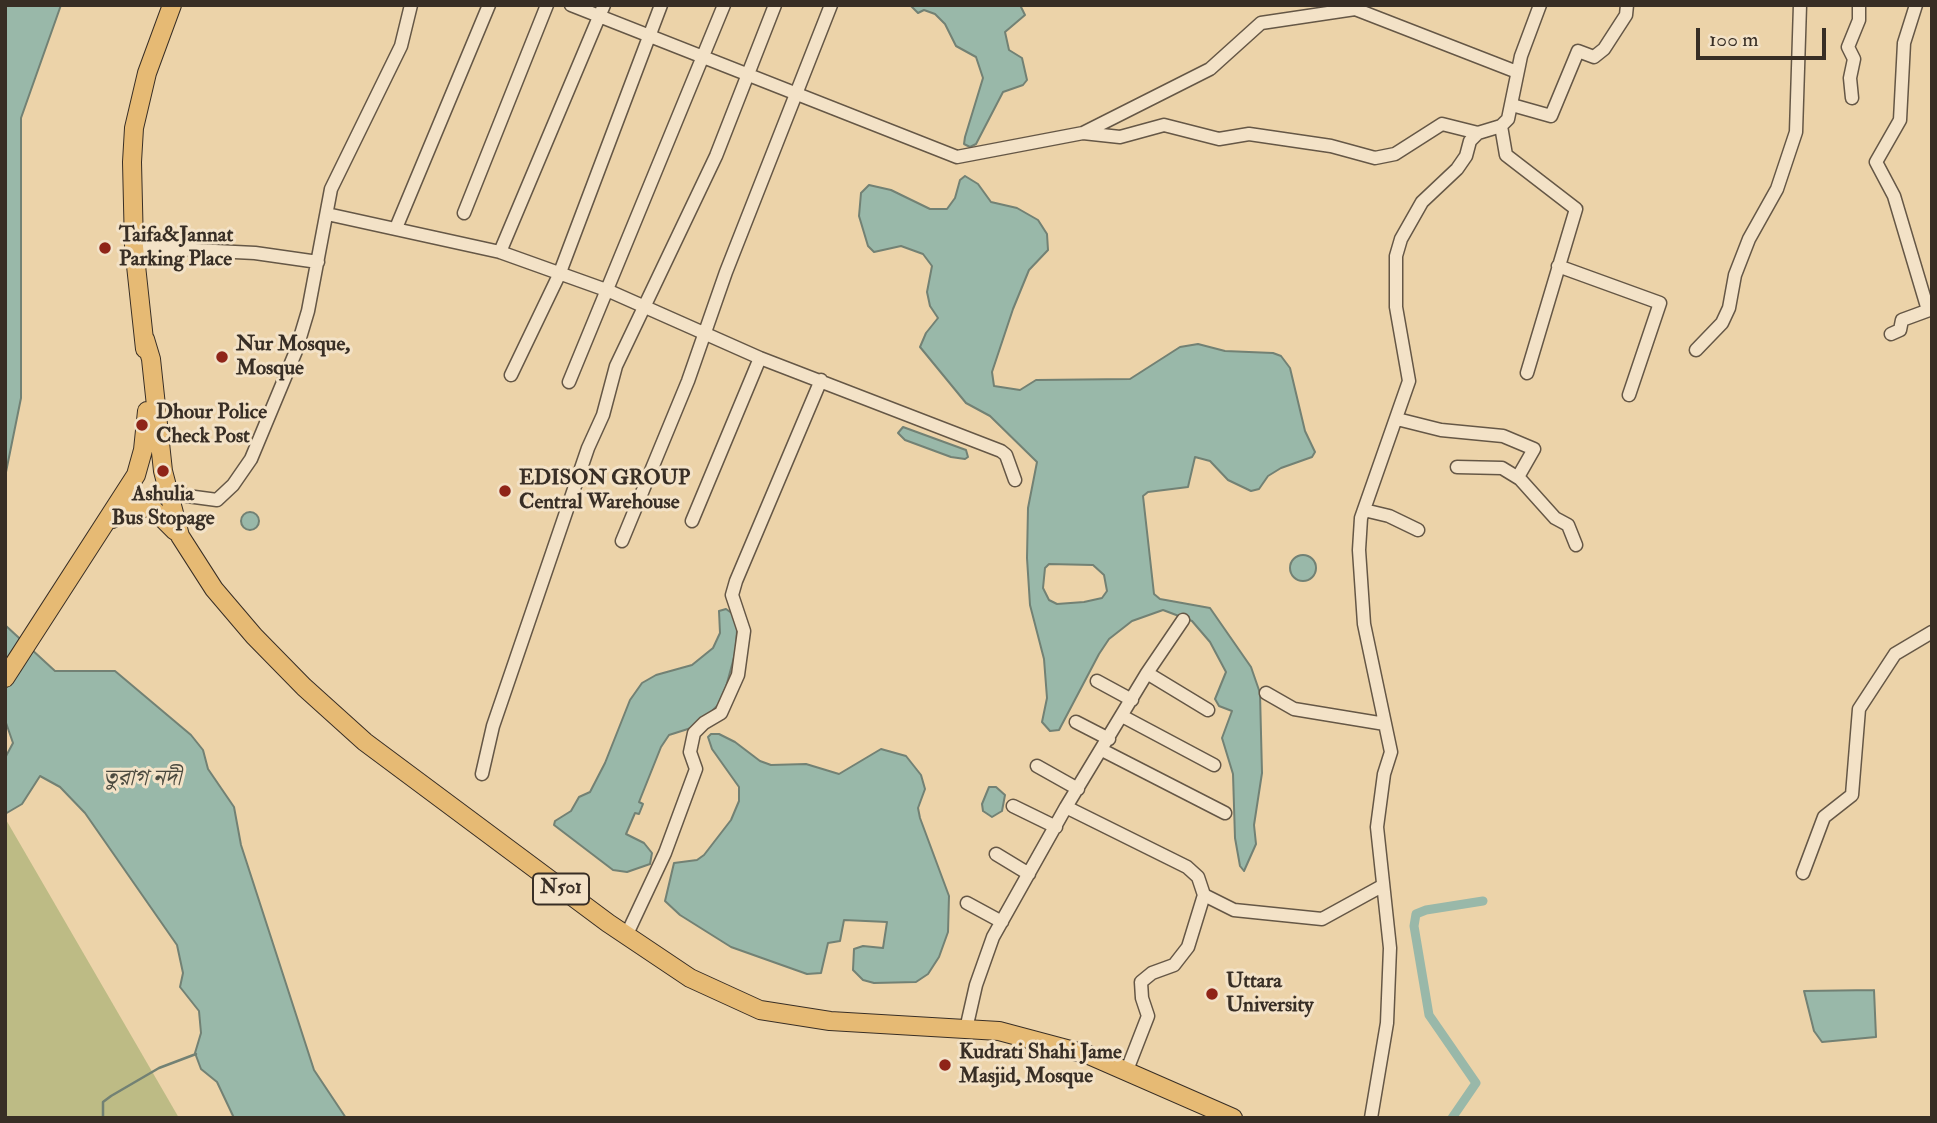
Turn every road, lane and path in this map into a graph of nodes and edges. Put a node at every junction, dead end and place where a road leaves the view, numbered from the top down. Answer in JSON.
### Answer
{"nodes":[{"id":1,"x":172,"y":5,"type":"edge"},
{"id":2,"x":411,"y":5,"type":"edge"},
{"id":3,"x":489,"y":5,"type":"edge"},
{"id":4,"x":547,"y":5,"type":"edge"},
{"id":5,"x":571,"y":5,"type":"edge"},
{"id":6,"x":661,"y":5,"type":"edge"},
{"id":7,"x":724,"y":5,"type":"edge"},
{"id":8,"x":775,"y":5,"type":"edge"},
{"id":9,"x":831,"y":5,"type":"edge"},
{"id":10,"x":1540,"y":5,"type":"edge"},
{"id":11,"x":1627,"y":5,"type":"edge"},
{"id":12,"x":1800,"y":5,"type":"edge"},
{"id":13,"x":1859,"y":5,"type":"edge"},
{"id":14,"x":1916,"y":5,"type":"edge"},
{"id":15,"x":601,"y":11,"type":"edge"},
{"id":16,"x":649,"y":35,"type":"junction"},
{"id":17,"x":704,"y":57,"type":"junction"},
{"id":18,"x":1517,"y":72,"type":"junction"},
{"id":19,"x":746,"y":75,"type":"junction"},
{"id":20,"x":796,"y":96,"type":"junction"},
{"id":21,"x":1852,"y":98,"type":"dead end"},
{"id":22,"x":1512,"y":105,"type":"junction"},
{"id":23,"x":1501,"y":126,"type":"junction"},
{"id":24,"x":1083,"y":133,"type":"junction"},
{"id":25,"x":1478,"y":133,"type":"junction"},
{"id":26,"x":464,"y":213,"type":"dead end"},
{"id":27,"x":327,"y":214,"type":"junction"},
{"id":28,"x":396,"y":228,"type":"junction"},
{"id":29,"x":134,"y":247,"type":"junction"},
{"id":30,"x":500,"y":253,"type":"junction"},
{"id":31,"x":318,"y":262,"type":"junction"},
{"id":32,"x":1558,"y":266,"type":"junction"},
{"id":33,"x":559,"y":275,"type":"junction"},
{"id":34,"x":609,"y":291,"type":"junction"},
{"id":35,"x":642,"y":307,"type":"junction"},
{"id":36,"x":1930,"y":309,"type":"edge"},
{"id":37,"x":704,"y":333,"type":"junction"},
{"id":38,"x":1891,"y":334,"type":"dead end"},
{"id":39,"x":145,"y":340,"type":"junction"},
{"id":40,"x":1696,"y":349,"type":"dead end"},
{"id":41,"x":760,"y":358,"type":"junction"},
{"id":42,"x":1527,"y":373,"type":"dead end"},
{"id":43,"x":511,"y":375,"type":"dead end"},
{"id":44,"x":821,"y":380,"type":"junction"},
{"id":45,"x":569,"y":382,"type":"dead end"},
{"id":46,"x":1629,"y":395,"type":"dead end"},
{"id":47,"x":1396,"y":419,"type":"junction"},
{"id":48,"x":1457,"y":467,"type":"dead end"},
{"id":49,"x":1518,"y":477,"type":"junction"},
{"id":50,"x":1015,"y":480,"type":"dead end"},
{"id":51,"x":166,"y":487,"type":"junction"},
{"id":52,"x":1364,"y":510,"type":"junction"},
{"id":53,"x":692,"y":521,"type":"dead end"},
{"id":54,"x":102,"y":526,"type":"junction"},
{"id":55,"x":1418,"y":530,"type":"dead end"},
{"id":56,"x":180,"y":536,"type":"junction"},
{"id":57,"x":622,"y":541,"type":"dead end"},
{"id":58,"x":1576,"y":545,"type":"dead end"},
{"id":59,"x":1183,"y":620,"type":"dead end"},
{"id":60,"x":1932,"y":632,"type":"edge"},
{"id":61,"x":1147,"y":673,"type":"junction"},
{"id":62,"x":5,"y":678,"type":"edge"},
{"id":63,"x":1097,"y":681,"type":"dead end"},
{"id":64,"x":1266,"y":693,"type":"dead end"},
{"id":65,"x":1132,"y":700,"type":"junction"},
{"id":66,"x":1208,"y":710,"type":"dead end"},
{"id":67,"x":1122,"y":716,"type":"junction"},
{"id":68,"x":1076,"y":722,"type":"dead end"},
{"id":69,"x":1385,"y":724,"type":"junction"},
{"id":70,"x":1106,"y":744,"type":"junction"},
{"id":71,"x":1214,"y":765,"type":"dead end"},
{"id":72,"x":1037,"y":766,"type":"dead end"},
{"id":73,"x":482,"y":774,"type":"dead end"},
{"id":74,"x":1078,"y":789,"type":"junction"},
{"id":75,"x":1013,"y":806,"type":"dead end"},
{"id":76,"x":1066,"y":807,"type":"junction"},
{"id":77,"x":1225,"y":813,"type":"dead end"},
{"id":78,"x":1056,"y":827,"type":"junction"},
{"id":79,"x":996,"y":854,"type":"dead end"},
{"id":80,"x":1803,"y":873,"type":"dead end"},
{"id":81,"x":1029,"y":874,"type":"junction"},
{"id":82,"x":1382,"y":886,"type":"junction"},
{"id":83,"x":1204,"y":895,"type":"junction"},
{"id":84,"x":967,"y":903,"type":"dead end"},
{"id":85,"x":1002,"y":922,"type":"junction"},
{"id":86,"x":627,"y":934,"type":"junction"},
{"id":87,"x":966,"y":1029,"type":"junction"},
{"id":88,"x":1127,"y":1070,"type":"junction"},
{"id":89,"x":1233,"y":1118,"type":"edge"},
{"id":90,"x":1371,"y":1118,"type":"edge"}],
"edges":[{"from":1,"to":29,"type":"highway"},
{"from":2,"to":27,"type":"street"},
{"from":3,"to":28,"type":"street"},
{"from":4,"to":26,"type":"street"},
{"from":5,"to":15,"type":"street"},
{"from":6,"to":16,"type":"street"},
{"from":7,"to":17,"type":"street"},
{"from":8,"to":19,"type":"street"},
{"from":9,"to":20,"type":"street"},
{"from":10,"to":18,"type":"street"},
{"from":11,"to":22,"type":"street"},
{"from":12,"to":40,"type":"street"},
{"from":13,"to":21,"type":"street"},
{"from":14,"to":36,"type":"street"},
{"from":15,"to":16,"type":"street"},
{"from":15,"to":30,"type":"street"},
{"from":16,"to":17,"type":"street"},
{"from":16,"to":33,"type":"street"},
{"from":17,"to":19,"type":"street"},
{"from":17,"to":34,"type":"street"},
{"from":18,"to":22,"type":"street"},
{"from":18,"to":24,"type":"street"},
{"from":19,"to":20,"type":"street"},
{"from":19,"to":35,"type":"street"},
{"from":20,"to":24,"type":"street"},
{"from":20,"to":37,"type":"street"},
{"from":22,"to":23,"type":"street"},
{"from":23,"to":25,"type":"street"},
{"from":23,"to":32,"type":"street"},
{"from":24,"to":25,"type":"street"},
{"from":25,"to":47,"type":"street"},
{"from":27,"to":28,"type":"street"},
{"from":27,"to":31,"type":"street"},
{"from":28,"to":30,"type":"street"},
{"from":29,"to":31,"type":"street"},
{"from":29,"to":39,"type":"highway"},
{"from":30,"to":33,"type":"street"},
{"from":31,"to":51,"type":"street"},
{"from":32,"to":42,"type":"street"},
{"from":32,"to":46,"type":"street"},
{"from":33,"to":34,"type":"street"},
{"from":33,"to":43,"type":"street"},
{"from":34,"to":35,"type":"street"},
{"from":34,"to":45,"type":"street"},
{"from":35,"to":37,"type":"street"},
{"from":35,"to":73,"type":"street"},
{"from":36,"to":38,"type":"street"},
{"from":37,"to":41,"type":"street"},
{"from":37,"to":57,"type":"street"},
{"from":39,"to":51,"type":"highway","number":"N501"},
{"from":39,"to":54,"type":"highway"},
{"from":41,"to":44,"type":"street"},
{"from":41,"to":53,"type":"street"},
{"from":44,"to":50,"type":"street"},
{"from":44,"to":86,"type":"street"},
{"from":47,"to":49,"type":"street"},
{"from":47,"to":52,"type":"street"},
{"from":48,"to":49,"type":"street"},
{"from":49,"to":58,"type":"street"},
{"from":51,"to":56,"type":"highway","number":"N501"},
{"from":52,"to":55,"type":"street"},
{"from":52,"to":69,"type":"street"},
{"from":54,"to":56,"type":"highway"},
{"from":54,"to":62,"type":"highway"},
{"from":56,"to":86,"type":"highway","number":"N501"},
{"from":59,"to":61,"type":"street"},
{"from":60,"to":80,"type":"street"},
{"from":61,"to":65,"type":"street"},
{"from":61,"to":66,"type":"street"},
{"from":63,"to":65,"type":"street"},
{"from":64,"to":69,"type":"street"},
{"from":65,"to":67,"type":"street"},
{"from":67,"to":70,"type":"street"},
{"from":67,"to":71,"type":"street"},
{"from":68,"to":70,"type":"street"},
{"from":69,"to":82,"type":"street"},
{"from":70,"to":74,"type":"street"},
{"from":70,"to":77,"type":"street"},
{"from":72,"to":74,"type":"street"},
{"from":74,"to":76,"type":"street"},
{"from":75,"to":78,"type":"street"},
{"from":76,"to":78,"type":"street"},
{"from":76,"to":83,"type":"street"},
{"from":78,"to":81,"type":"street"},
{"from":79,"to":81,"type":"street"},
{"from":81,"to":85,"type":"street"},
{"from":82,"to":83,"type":"street"},
{"from":82,"to":90,"type":"street"},
{"from":83,"to":88,"type":"street"},
{"from":84,"to":85,"type":"street"},
{"from":85,"to":87,"type":"street"},
{"from":86,"to":87,"type":"highway","number":"N501"},
{"from":87,"to":88,"type":"highway","number":"N501"},
{"from":88,"to":89,"type":"highway","number":"N501"}]}
